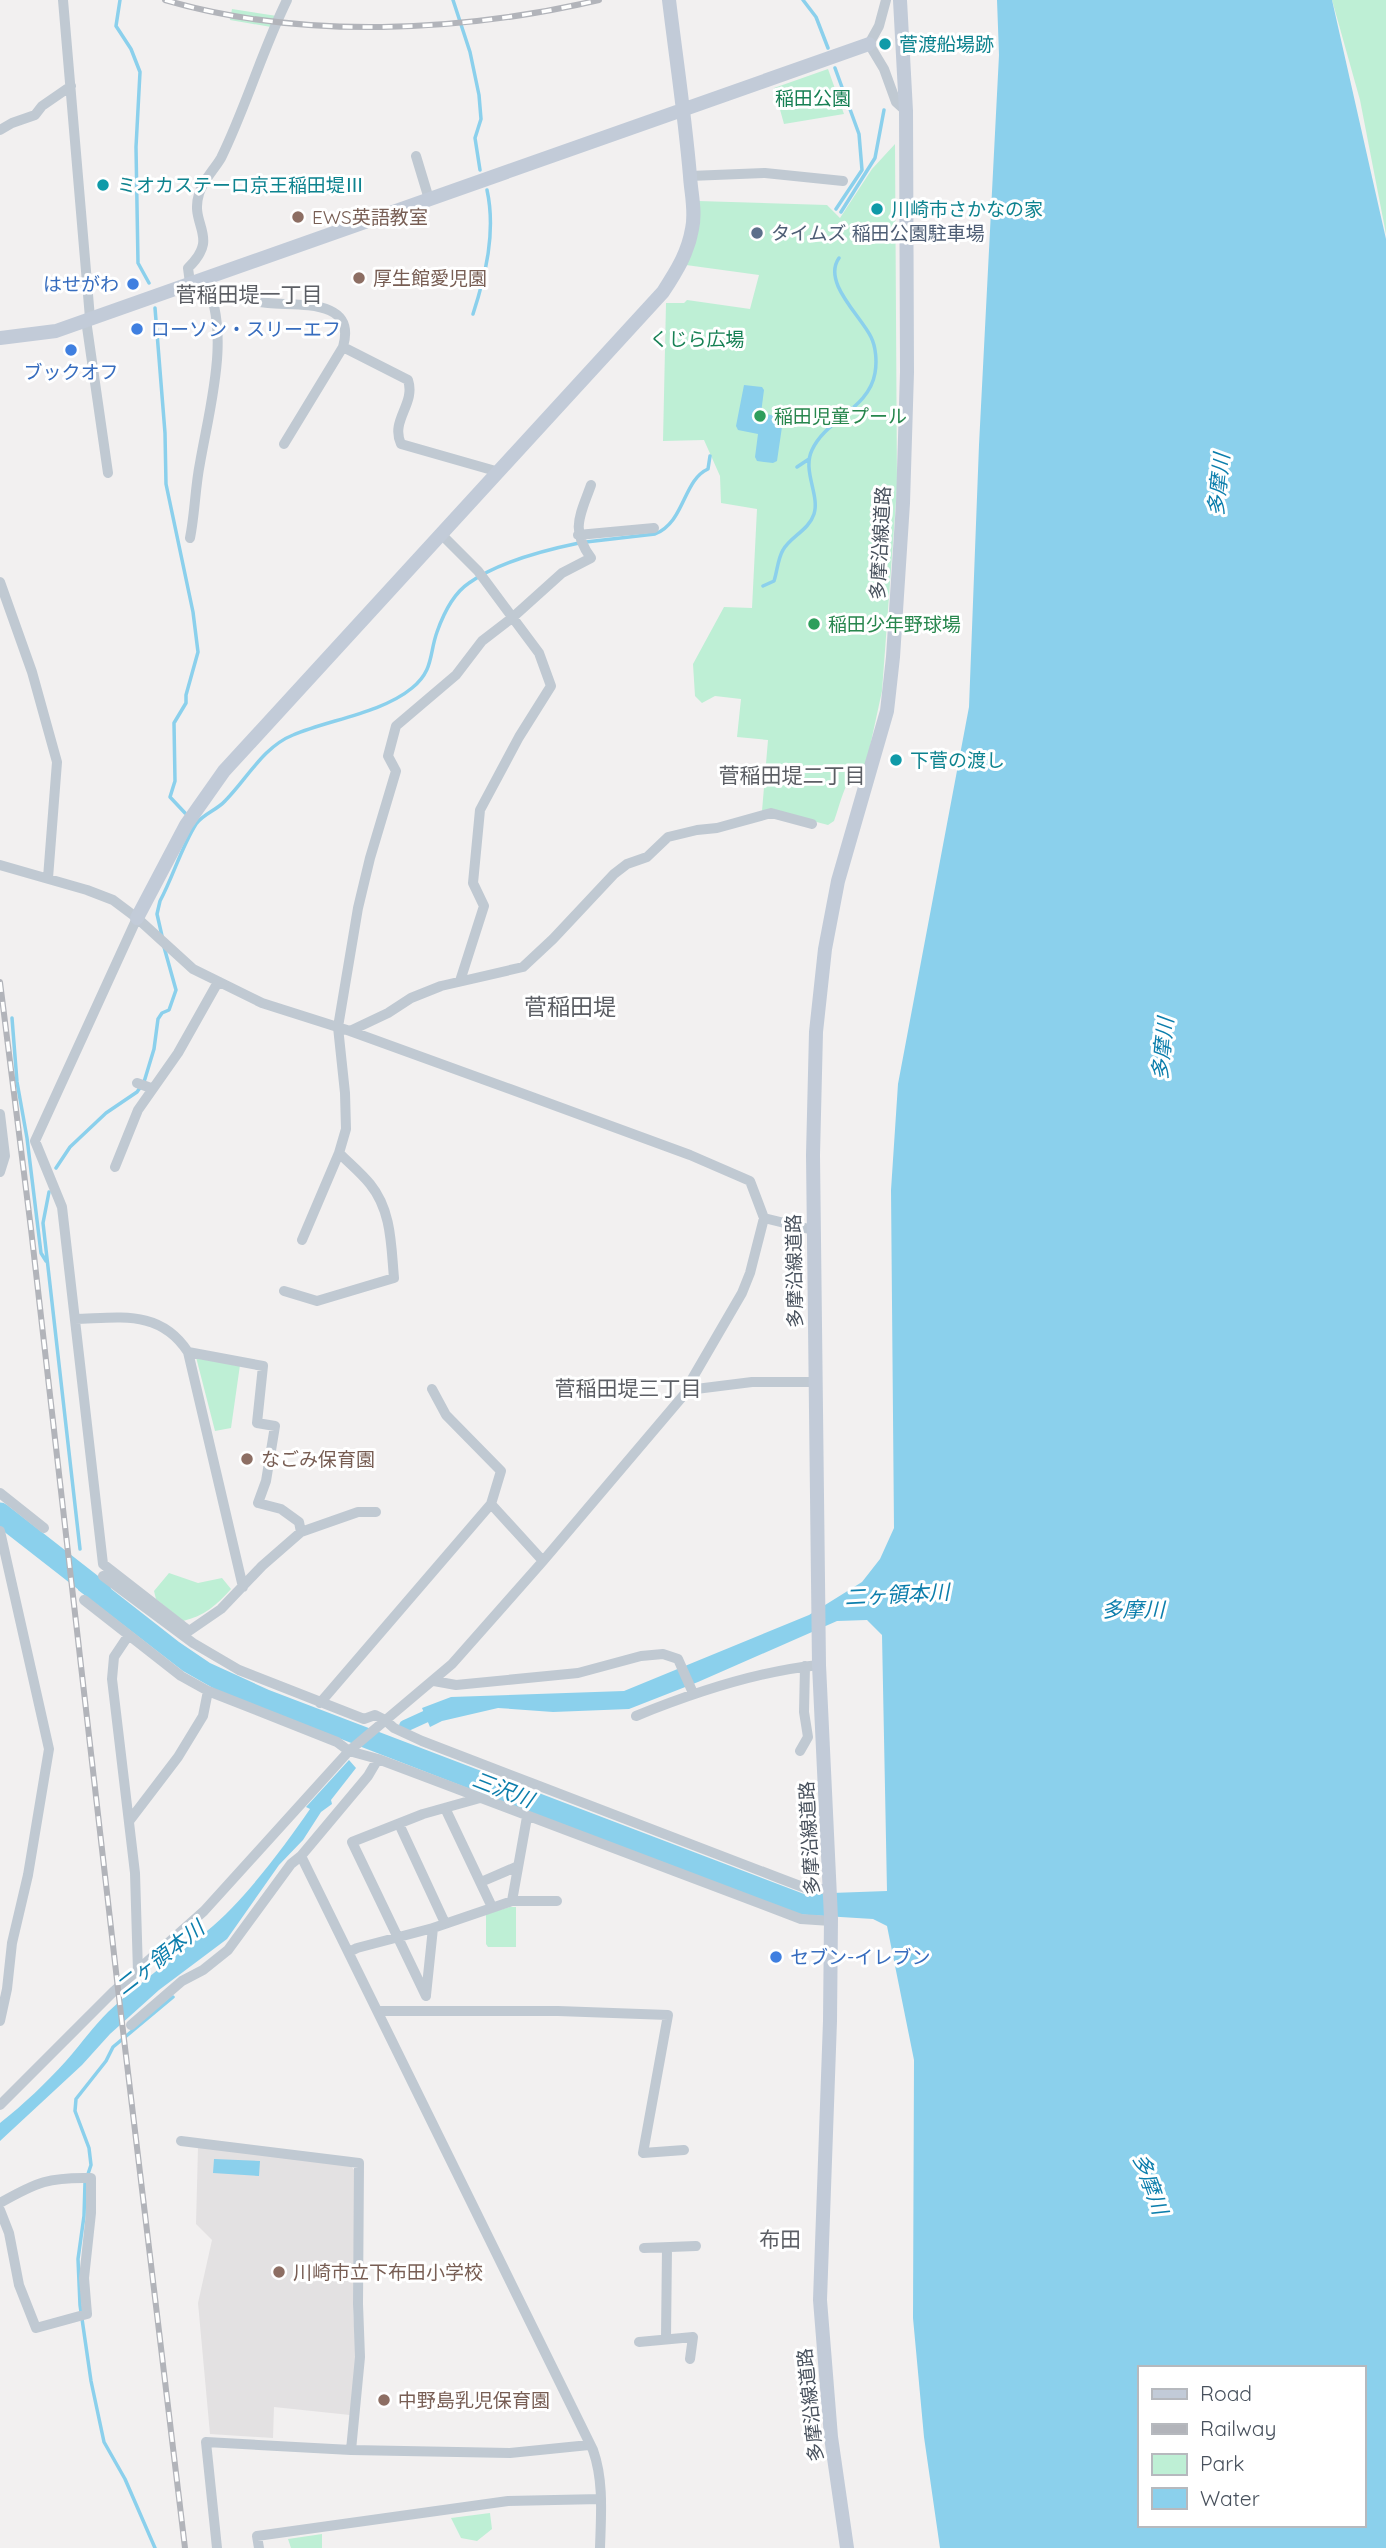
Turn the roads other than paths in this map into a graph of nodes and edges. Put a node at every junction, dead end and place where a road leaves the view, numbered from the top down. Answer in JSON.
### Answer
{"nodes":[{"id":1,"x":63,"y":0,"type":"edge"},
{"id":2,"x":287,"y":0,"type":"edge"},
{"id":3,"x":669,"y":0,"type":"edge"},
{"id":4,"x":886,"y":0,"type":"edge"},
{"id":5,"x":900,"y":0,"type":"edge"},
{"id":6,"x":869,"y":44,"type":"junction"},
{"id":7,"x":71,"y":86,"type":"junction"},
{"id":8,"x":682,"y":110,"type":"junction"},
{"id":9,"x":906,"y":111,"type":"junction"},
{"id":10,"x":0,"y":130,"type":"edge"},
{"id":11,"x":416,"y":156,"type":"dead end"},
{"id":12,"x":690,"y":176,"type":"junction"},
{"id":13,"x":843,"y":181,"type":"dead end"},
{"id":14,"x":429,"y":200,"type":"junction"},
{"id":15,"x":197,"y":280,"type":"junction"},
{"id":16,"x":213,"y":294,"type":"junction"},
{"id":17,"x":88,"y":319,"type":"junction"},
{"id":18,"x":0,"y":338,"type":"edge"},
{"id":19,"x":343,"y":347,"type":"junction"},
{"id":20,"x":284,"y":444,"type":"dead end"},
{"id":21,"x":499,"y":472,"type":"junction"},
{"id":22,"x":108,"y":474,"type":"dead end"},
{"id":23,"x":591,"y":485,"type":"dead end"},
{"id":24,"x":654,"y":528,"type":"dead end"},
{"id":25,"x":442,"y":534,"type":"junction"},
{"id":26,"x":190,"y":538,"type":"dead end"},
{"id":27,"x":580,"y":540,"type":"junction"},
{"id":28,"x":0,"y":582,"type":"edge"},
{"id":29,"x":512,"y":618,"type":"junction"},
{"id":30,"x":812,"y":824,"type":"dead end"},
{"id":31,"x":0,"y":865,"type":"edge"},
{"id":32,"x":48,"y":878,"type":"junction"},
{"id":33,"x":137,"y":918,"type":"junction"},
{"id":34,"x":460,"y":981,"type":"junction"},
{"id":35,"x":218,"y":982,"type":"junction"},
{"id":36,"x":338,"y":1027,"type":"junction"},
{"id":37,"x":350,"y":1031,"type":"junction"},
{"id":38,"x":0,"y":1114,"type":"edge"},
{"id":39,"x":339,"y":1153,"type":"junction"},
{"id":40,"x":115,"y":1167,"type":"dead end"},
{"id":41,"x":0,"y":1172,"type":"edge"},
{"id":42,"x":764,"y":1218,"type":"junction"},
{"id":43,"x":813,"y":1230,"type":"junction"},
{"id":44,"x":302,"y":1240,"type":"dead end"},
{"id":45,"x":284,"y":1291,"type":"dead end"},
{"id":46,"x":75,"y":1319,"type":"junction"},
{"id":47,"x":188,"y":1352,"type":"junction"},
{"id":48,"x":815,"y":1382,"type":"junction"},
{"id":49,"x":432,"y":1389,"type":"dead end"},
{"id":50,"x":688,"y":1390,"type":"junction"},
{"id":51,"x":0,"y":1493,"type":"edge"},
{"id":52,"x":491,"y":1504,"type":"junction"},
{"id":53,"x":376,"y":1512,"type":"dead end"},
{"id":54,"x":44,"y":1528,"type":"dead end"},
{"id":55,"x":1,"y":1532,"type":"edge"},
{"id":56,"x":301,"y":1532,"type":"junction"},
{"id":57,"x":544,"y":1561,"type":"junction"},
{"id":58,"x":103,"y":1576,"type":"dead end"},
{"id":59,"x":243,"y":1587,"type":"junction"},
{"id":60,"x":84,"y":1600,"type":"dead end"},
{"id":61,"x":128,"y":1636,"type":"junction"},
{"id":62,"x":814,"y":1661,"type":"junction"},
{"id":63,"x":434,"y":1681,"type":"junction"},
{"id":64,"x":208,"y":1691,"type":"junction"},
{"id":65,"x":693,"y":1693,"type":"junction"},
{"id":66,"x":320,"y":1703,"type":"junction"},
{"id":67,"x":636,"y":1716,"type":"dead end"},
{"id":68,"x":381,"y":1724,"type":"junction"},
{"id":69,"x":351,"y":1750,"type":"junction"},
{"id":70,"x":800,"y":1751,"type":"dead end"},
{"id":71,"x":377,"y":1759,"type":"junction"},
{"id":72,"x":480,"y":1798,"type":"junction"},
{"id":73,"x":445,"y":1808,"type":"junction"},
{"id":74,"x":527,"y":1817,"type":"junction"},
{"id":75,"x":130,"y":1819,"type":"junction"},
{"id":76,"x":399,"y":1824,"type":"junction"},
{"id":77,"x":302,"y":1856,"type":"junction"},
{"id":78,"x":518,"y":1866,"type":"junction"},
{"id":79,"x":481,"y":1882,"type":"junction"},
{"id":80,"x":831,"y":1891,"type":"junction"},
{"id":81,"x":558,"y":1901,"type":"dead end"},
{"id":82,"x":512,"y":1902,"type":"junction"},
{"id":83,"x":492,"y":1908,"type":"junction"},
{"id":84,"x":831,"y":1919,"type":"junction"},
{"id":85,"x":445,"y":1923,"type":"junction"},
{"id":86,"x":433,"y":1928,"type":"junction"},
{"id":87,"x":397,"y":1938,"type":"junction"},
{"id":88,"x":348,"y":1952,"type":"junction"},
{"id":89,"x":138,"y":1972,"type":"junction"},
{"id":90,"x":426,"y":1996,"type":"junction"},
{"id":91,"x":377,"y":2011,"type":"junction"},
{"id":92,"x":428,"y":2012,"type":"junction"},
{"id":93,"x":0,"y":2021,"type":"edge"},
{"id":94,"x":131,"y":2025,"type":"dead end"},
{"id":95,"x":0,"y":2105,"type":"edge"},
{"id":96,"x":181,"y":2141,"type":"dead end"},
{"id":97,"x":684,"y":2150,"type":"dead end"},
{"id":98,"x":0,"y":2203,"type":"edge"},
{"id":99,"x":0,"y":2210,"type":"edge"},
{"id":100,"x":0,"y":2245,"type":"edge"},
{"id":101,"x":696,"y":2246,"type":"dead end"},
{"id":102,"x":644,"y":2248,"type":"dead end"},
{"id":103,"x":667,"y":2248,"type":"junction"},
{"id":104,"x":13,"y":2250,"type":"junction"},
{"id":105,"x":666,"y":2338,"type":"junction"},
{"id":106,"x":639,"y":2342,"type":"dead end"},
{"id":107,"x":690,"y":2359,"type":"dead end"},
{"id":108,"x":589,"y":2445,"type":"junction"},
{"id":109,"x":351,"y":2451,"type":"junction"},
{"id":110,"x":601,"y":2498,"type":"junction"},
{"id":111,"x":216,"y":2548,"type":"edge"},
{"id":112,"x":259,"y":2548,"type":"edge"},
{"id":113,"x":600,"y":2548,"type":"edge"},
{"id":114,"x":846,"y":2548,"type":"edge"}],
"edges":[{"from":1,"to":7,"type":"street"},
{"from":2,"to":15,"type":"street"},
{"from":3,"to":8,"type":"street"},
{"from":4,"to":6,"type":"street"},
{"from":5,"to":9,"type":"street","name":"多摩沿線道路"},
{"from":6,"to":8,"type":"street"},
{"from":6,"to":9,"type":"street"},
{"from":7,"to":10,"type":"street"},
{"from":7,"to":17,"type":"street"},
{"from":8,"to":12,"type":"street"},
{"from":8,"to":14,"type":"street"},
{"from":9,"to":43,"type":"street","name":"多摩沿線道路"},
{"from":11,"to":14,"type":"street"},
{"from":12,"to":13,"type":"street"},
{"from":12,"to":21,"type":"street"},
{"from":14,"to":15,"type":"street"},
{"from":15,"to":16,"type":"street"},
{"from":15,"to":17,"type":"street"},
{"from":16,"to":19,"type":"street"},
{"from":16,"to":26,"type":"street"},
{"from":17,"to":18,"type":"street"},
{"from":17,"to":22,"type":"street"},
{"from":19,"to":20,"type":"street"},
{"from":19,"to":21,"type":"street"},
{"from":21,"to":25,"type":"street"},
{"from":23,"to":27,"type":"street"},
{"from":24,"to":27,"type":"street"},
{"from":25,"to":29,"type":"street"},
{"from":25,"to":33,"type":"street"},
{"from":27,"to":29,"type":"street"},
{"from":28,"to":32,"type":"street"},
{"from":29,"to":34,"type":"street"},
{"from":29,"to":36,"type":"street"},
{"from":30,"to":34,"type":"street"},
{"from":31,"to":32,"type":"street"},
{"from":32,"to":33,"type":"street"},
{"from":33,"to":35,"type":"street"},
{"from":33,"to":46,"type":"street"},
{"from":34,"to":37,"type":"street"},
{"from":35,"to":36,"type":"street"},
{"from":35,"to":40,"type":"street"},
{"from":36,"to":37,"type":"street"},
{"from":36,"to":39,"type":"street"},
{"from":37,"to":42,"type":"street"},
{"from":38,"to":41,"type":"street"},
{"from":39,"to":44,"type":"street"},
{"from":39,"to":45,"type":"street"},
{"from":42,"to":43,"type":"street"},
{"from":42,"to":50,"type":"street"},
{"from":43,"to":48,"type":"street","name":"多摩沿線道路"},
{"from":46,"to":47,"type":"street"},
{"from":46,"to":59,"type":"street"},
{"from":47,"to":56,"type":"street"},
{"from":47,"to":59,"type":"street"},
{"from":48,"to":50,"type":"street"},
{"from":48,"to":62,"type":"street","name":"多摩沿線道路"},
{"from":49,"to":52,"type":"street"},
{"from":50,"to":57,"type":"street"},
{"from":51,"to":54,"type":"street"},
{"from":52,"to":57,"type":"street"},
{"from":52,"to":66,"type":"street"},
{"from":53,"to":56,"type":"street"},
{"from":55,"to":93,"type":"street"},
{"from":56,"to":59,"type":"street"},
{"from":57,"to":63,"type":"street"},
{"from":58,"to":66,"type":"street"},
{"from":60,"to":61,"type":"street"},
{"from":61,"to":64,"type":"street"},
{"from":61,"to":75,"type":"street"},
{"from":62,"to":65,"type":"street"},
{"from":62,"to":70,"type":"street"},
{"from":62,"to":80,"type":"street","name":"多摩沿線道路"},
{"from":63,"to":65,"type":"street"},
{"from":63,"to":68,"type":"street"},
{"from":64,"to":69,"type":"street"},
{"from":64,"to":75,"type":"street"},
{"from":65,"to":67,"type":"street"},
{"from":66,"to":68,"type":"street"},
{"from":68,"to":69,"type":"street"},
{"from":68,"to":80,"type":"street"},
{"from":69,"to":71,"type":"street"},
{"from":69,"to":89,"type":"street"},
{"from":71,"to":72,"type":"street"},
{"from":71,"to":77,"type":"street"},
{"from":72,"to":73,"type":"street"},
{"from":72,"to":74,"type":"street"},
{"from":73,"to":76,"type":"street"},
{"from":73,"to":79,"type":"street"},
{"from":74,"to":78,"type":"street"},
{"from":74,"to":84,"type":"street"},
{"from":75,"to":89,"type":"street"},
{"from":76,"to":85,"type":"street"},
{"from":76,"to":87,"type":"street"},
{"from":77,"to":88,"type":"street"},
{"from":77,"to":94,"type":"street"},
{"from":78,"to":79,"type":"street"},
{"from":78,"to":82,"type":"street"},
{"from":79,"to":83,"type":"street"},
{"from":80,"to":84,"type":"street","name":"多摩沿線道路"},
{"from":81,"to":82,"type":"street"},
{"from":82,"to":83,"type":"street"},
{"from":83,"to":85,"type":"street"},
{"from":84,"to":114,"type":"street","name":"多摩沿線道路"},
{"from":85,"to":86,"type":"street"},
{"from":86,"to":87,"type":"street"},
{"from":86,"to":90,"type":"street"},
{"from":87,"to":88,"type":"street"},
{"from":87,"to":90,"type":"street"},
{"from":88,"to":91,"type":"street"},
{"from":89,"to":95,"type":"street"},
{"from":90,"to":92,"type":"street"},
{"from":91,"to":92,"type":"street"},
{"from":91,"to":108,"type":"street"},
{"from":92,"to":97,"type":"street"},
{"from":96,"to":109,"type":"street"},
{"from":98,"to":104,"type":"street"},
{"from":99,"to":104,"type":"street"},
{"from":100,"to":104,"type":"street"},
{"from":101,"to":103,"type":"street"},
{"from":102,"to":103,"type":"street"},
{"from":103,"to":105,"type":"street"},
{"from":105,"to":106,"type":"street"},
{"from":105,"to":107,"type":"street"},
{"from":108,"to":109,"type":"street"},
{"from":108,"to":110,"type":"street"},
{"from":109,"to":111,"type":"street"},
{"from":110,"to":112,"type":"street"},
{"from":110,"to":113,"type":"street"}]}
